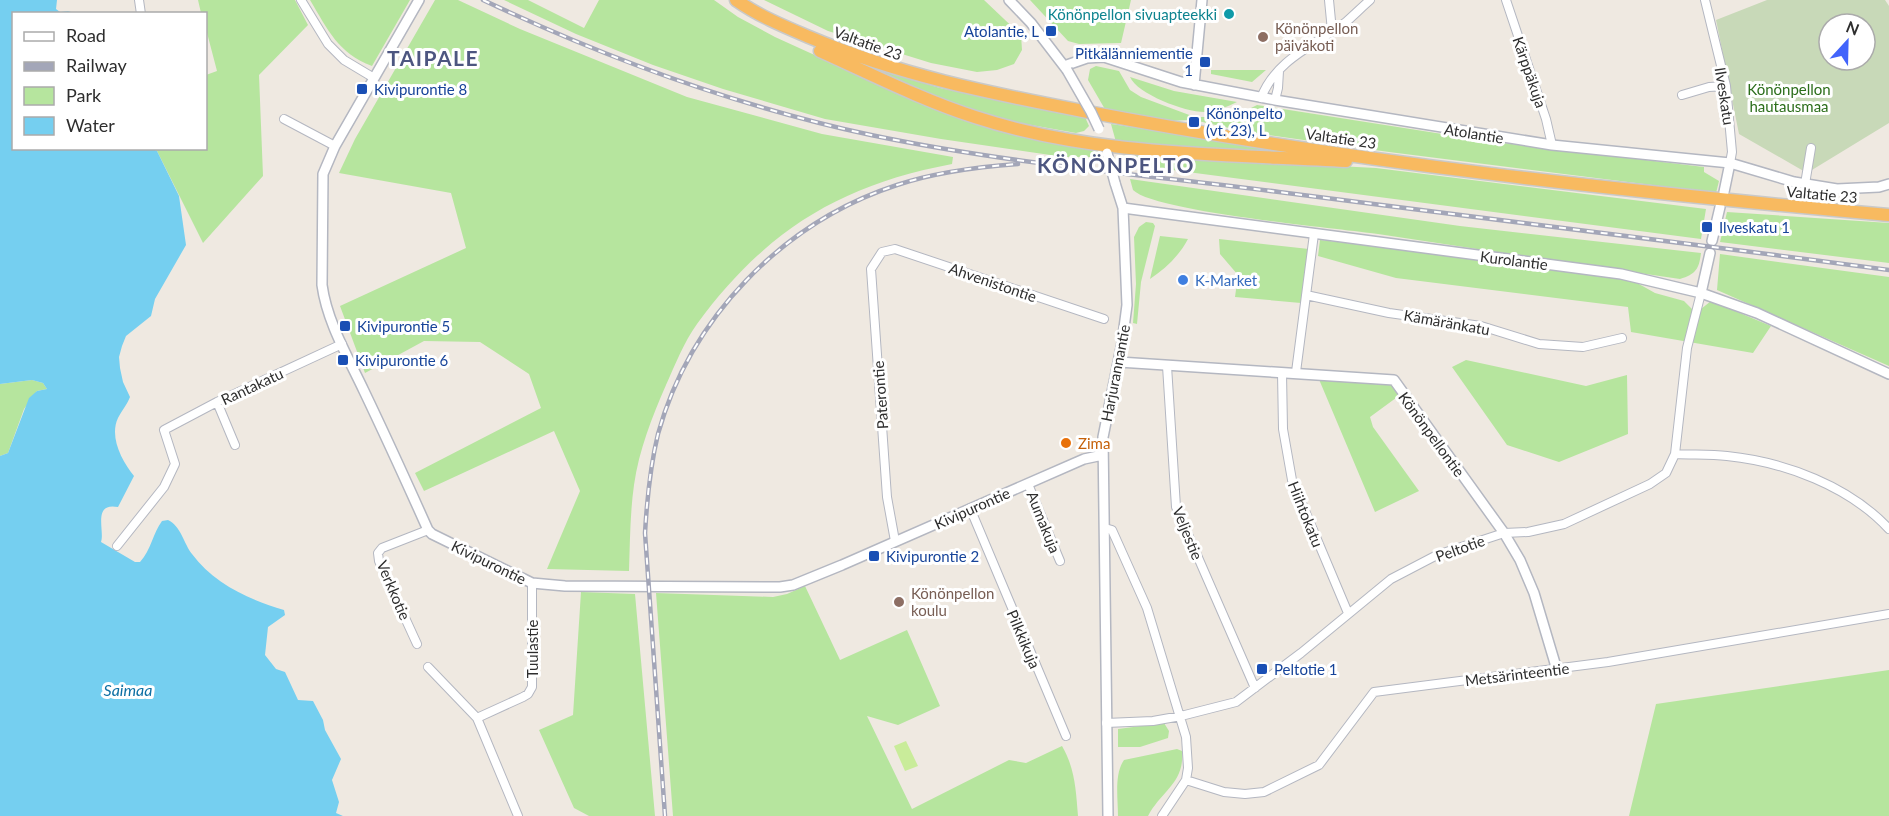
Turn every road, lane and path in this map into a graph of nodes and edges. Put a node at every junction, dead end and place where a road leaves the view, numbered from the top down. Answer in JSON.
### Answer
{"nodes":[{"id":1,"x":301,"y":0,"type":"edge"},
{"id":2,"x":419,"y":0,"type":"edge"},
{"id":3,"x":736,"y":0,"type":"edge"},
{"id":4,"x":1009,"y":0,"type":"edge"},
{"id":5,"x":1202,"y":0,"type":"edge"},
{"id":6,"x":1329,"y":0,"type":"edge"},
{"id":7,"x":1370,"y":0,"type":"edge"},
{"id":8,"x":1506,"y":0,"type":"edge"},
{"id":9,"x":1705,"y":0,"type":"edge"},
{"id":10,"x":757,"y":15,"type":"junction"},
{"id":11,"x":1332,"y":31,"type":"junction"},
{"id":12,"x":1065,"y":68,"type":"junction"},
{"id":13,"x":1279,"y":71,"type":"junction"},
{"id":14,"x":374,"y":78,"type":"junction"},
{"id":15,"x":1194,"y":85,"type":"junction"},
{"id":16,"x":1726,"y":86,"type":"junction"},
{"id":17,"x":1682,"y":95,"type":"dead end"},
{"id":18,"x":1261,"y":98,"type":"junction"},
{"id":19,"x":1275,"y":100,"type":"junction"},
{"id":20,"x":284,"y":119,"type":"dead end"},
{"id":21,"x":1552,"y":145,"type":"junction"},
{"id":22,"x":335,"y":146,"type":"junction"},
{"id":23,"x":1811,"y":148,"type":"dead end"},
{"id":24,"x":1106,"y":149,"type":"junction"},
{"id":25,"x":1730,"y":163,"type":"junction"},
{"id":26,"x":1440,"y":168,"type":"junction"},
{"id":27,"x":1805,"y":184,"type":"junction"},
{"id":28,"x":1889,"y":184,"type":"edge"},
{"id":29,"x":1724,"y":192,"type":"dead end"},
{"id":30,"x":1720,"y":207,"type":"dead end"},
{"id":31,"x":1123,"y":208,"type":"junction"},
{"id":32,"x":1889,"y":215,"type":"edge"},
{"id":33,"x":1314,"y":234,"type":"junction"},
{"id":34,"x":1712,"y":240,"type":"dead end"},
{"id":35,"x":882,"y":252,"type":"joint"},
{"id":36,"x":1710,"y":253,"type":"dead end"},
{"id":37,"x":1701,"y":293,"type":"junction"},
{"id":38,"x":1306,"y":295,"type":"junction"},
{"id":39,"x":1104,"y":319,"type":"dead end"},
{"id":40,"x":1622,"y":338,"type":"dead end"},
{"id":41,"x":342,"y":344,"type":"junction"},
{"id":42,"x":1119,"y":362,"type":"junction"},
{"id":43,"x":1167,"y":366,"type":"junction"},
{"id":44,"x":1296,"y":372,"type":"junction"},
{"id":45,"x":1282,"y":373,"type":"junction"},
{"id":46,"x":1889,"y":374,"type":"edge"},
{"id":47,"x":217,"y":402,"type":"junction"},
{"id":48,"x":235,"y":445,"type":"dead end"},
{"id":49,"x":1675,"y":454,"type":"junction"},
{"id":50,"x":1103,"y":455,"type":"junction"},
{"id":51,"x":1028,"y":484,"type":"junction"},
{"id":52,"x":970,"y":508,"type":"junction"},
{"id":53,"x":1105,"y":528,"type":"junction"},
{"id":54,"x":1889,"y":529,"type":"edge"},
{"id":55,"x":428,"y":530,"type":"junction"},
{"id":56,"x":1504,"y":533,"type":"junction"},
{"id":57,"x":895,"y":542,"type":"junction"},
{"id":58,"x":117,"y":546,"type":"dead end"},
{"id":59,"x":1060,"y":561,"type":"dead end"},
{"id":60,"x":532,"y":582,"type":"junction"},
{"id":61,"x":1348,"y":613,"type":"junction"},
{"id":62,"x":1889,"y":614,"type":"edge"},
{"id":63,"x":417,"y":644,"type":"dead end"},
{"id":64,"x":428,"y":667,"type":"dead end"},
{"id":65,"x":1557,"y":670,"type":"junction"},
{"id":66,"x":1255,"y":688,"type":"junction"},
{"id":67,"x":1181,"y":716,"type":"junction"},
{"id":68,"x":477,"y":718,"type":"junction"},
{"id":69,"x":1106,"y":723,"type":"junction"},
{"id":70,"x":1066,"y":736,"type":"dead end"},
{"id":71,"x":1186,"y":780,"type":"junction"},
{"id":72,"x":518,"y":816,"type":"edge"},
{"id":73,"x":1108,"y":816,"type":"edge"},
{"id":74,"x":1162,"y":816,"type":"edge"}],
"edges":[{"from":1,"to":14,"type":"street"},
{"from":2,"to":14,"type":"street"},
{"from":3,"to":10,"type":"highway","name":"Valtatie 23"},
{"from":4,"to":12,"type":"street","name":"Harjurannantie"},
{"from":5,"to":15,"type":"street"},
{"from":6,"to":11,"type":"street"},
{"from":7,"to":11,"type":"street"},
{"from":8,"to":21,"type":"street","name":"Kärppäkuja"},
{"from":9,"to":16,"type":"street","name":"Ilveskatu"},
{"from":10,"to":24,"type":"highway"},
{"from":10,"to":26,"type":"highway","name":"Valtatie 23"},
{"from":11,"to":13,"type":"street"},
{"from":12,"to":15,"type":"street","name":"Atolantie"},
{"from":12,"to":24,"type":"street","name":"Harjurannantie","bridge":true},
{"from":13,"to":18,"type":"street"},
{"from":13,"to":19,"type":"street"},
{"from":14,"to":22,"type":"street"},
{"from":15,"to":18,"type":"street","name":"Atolantie"},
{"from":16,"to":17,"type":"street"},
{"from":16,"to":25,"type":"street","name":"Ilveskatu"},
{"from":18,"to":19,"type":"street","name":"Atolantie"},
{"from":19,"to":21,"type":"street","name":"Atolantie"},
{"from":20,"to":22,"type":"street"},
{"from":21,"to":25,"type":"street","name":"Atolantie"},
{"from":22,"to":41,"type":"street"},
{"from":23,"to":27,"type":"street"},
{"from":24,"to":26,"type":"highway"},
{"from":24,"to":31,"type":"street","name":"Harjurannantie","bridge":true},
{"from":25,"to":27,"type":"street","name":"Atolantie"},
{"from":25,"to":29,"type":"street","name":"Ilveskatu"},
{"from":26,"to":32,"type":"highway","name":"Valtatie 23"},
{"from":27,"to":28,"type":"street","name":"Atolantie"},
{"from":30,"to":34,"type":"street"},
{"from":31,"to":33,"type":"street","name":"Kurolantie"},
{"from":31,"to":42,"type":"street","name":"Harjurannantie"},
{"from":33,"to":37,"type":"street","name":"Kurolantie"},
{"from":33,"to":38,"type":"street"},
{"from":35,"to":39,"type":"street","name":"Ahvenistontie"},
{"from":35,"to":57,"type":"street","name":"Paterontie"},
{"from":36,"to":37,"type":"street"},
{"from":37,"to":46,"type":"street","name":"Kurolantie"},
{"from":37,"to":49,"type":"street","name":"Peltotie"},
{"from":38,"to":40,"type":"street","name":"Kämäränkatu"},
{"from":38,"to":44,"type":"street"},
{"from":41,"to":47,"type":"street","name":"Rantakatu"},
{"from":41,"to":55,"type":"street"},
{"from":42,"to":43,"type":"street","name":"Könönpellontie"},
{"from":42,"to":50,"type":"street","name":"Harjurannantie"},
{"from":43,"to":45,"type":"street","name":"Könönpellontie"},
{"from":43,"to":66,"type":"street","name":"Veljestie"},
{"from":44,"to":45,"type":"street","name":"Könönpellontie"},
{"from":44,"to":56,"type":"street","name":"Könönpellontie"},
{"from":45,"to":61,"type":"street","name":"Hiihtokatu"},
{"from":47,"to":48,"type":"street"},
{"from":47,"to":58,"type":"street","name":"Rantakatu"},
{"from":49,"to":54,"type":"street"},
{"from":49,"to":56,"type":"street","name":"Peltotie"},
{"from":50,"to":51,"type":"street","name":"Kivipurontie"},
{"from":50,"to":53,"type":"street","name":"Harjurannantie"},
{"from":51,"to":52,"type":"street","name":"Kivipurontie"},
{"from":51,"to":59,"type":"street","name":"Aumakuja"},
{"from":52,"to":57,"type":"street","name":"Kivipurontie"},
{"from":52,"to":70,"type":"street","name":"Pilkkikuja"},
{"from":53,"to":67,"type":"street"},
{"from":53,"to":69,"type":"street","name":"Harjurannantie"},
{"from":55,"to":60,"type":"street","name":"Kivipurontie"},
{"from":55,"to":63,"type":"street","name":"Verkkotie"},
{"from":56,"to":61,"type":"street","name":"Peltotie"},
{"from":56,"to":65,"type":"street","name":"Könönpellontie"},
{"from":57,"to":60,"type":"street","name":"Kivipurontie"},
{"from":60,"to":68,"type":"street","name":"Tuulastie"},
{"from":61,"to":66,"type":"street","name":"Peltotie"},
{"from":62,"to":65,"type":"street","name":"Metsärinteentie"},
{"from":64,"to":68,"type":"street"},
{"from":65,"to":71,"type":"street","name":"Metsärinteentie"},
{"from":66,"to":67,"type":"street","name":"Peltotie"},
{"from":67,"to":69,"type":"street","name":"Peltotie"},
{"from":67,"to":71,"type":"street"},
{"from":68,"to":72,"type":"street"},
{"from":69,"to":73,"type":"street","name":"Harjurannantie"},
{"from":71,"to":74,"type":"street"}]}
